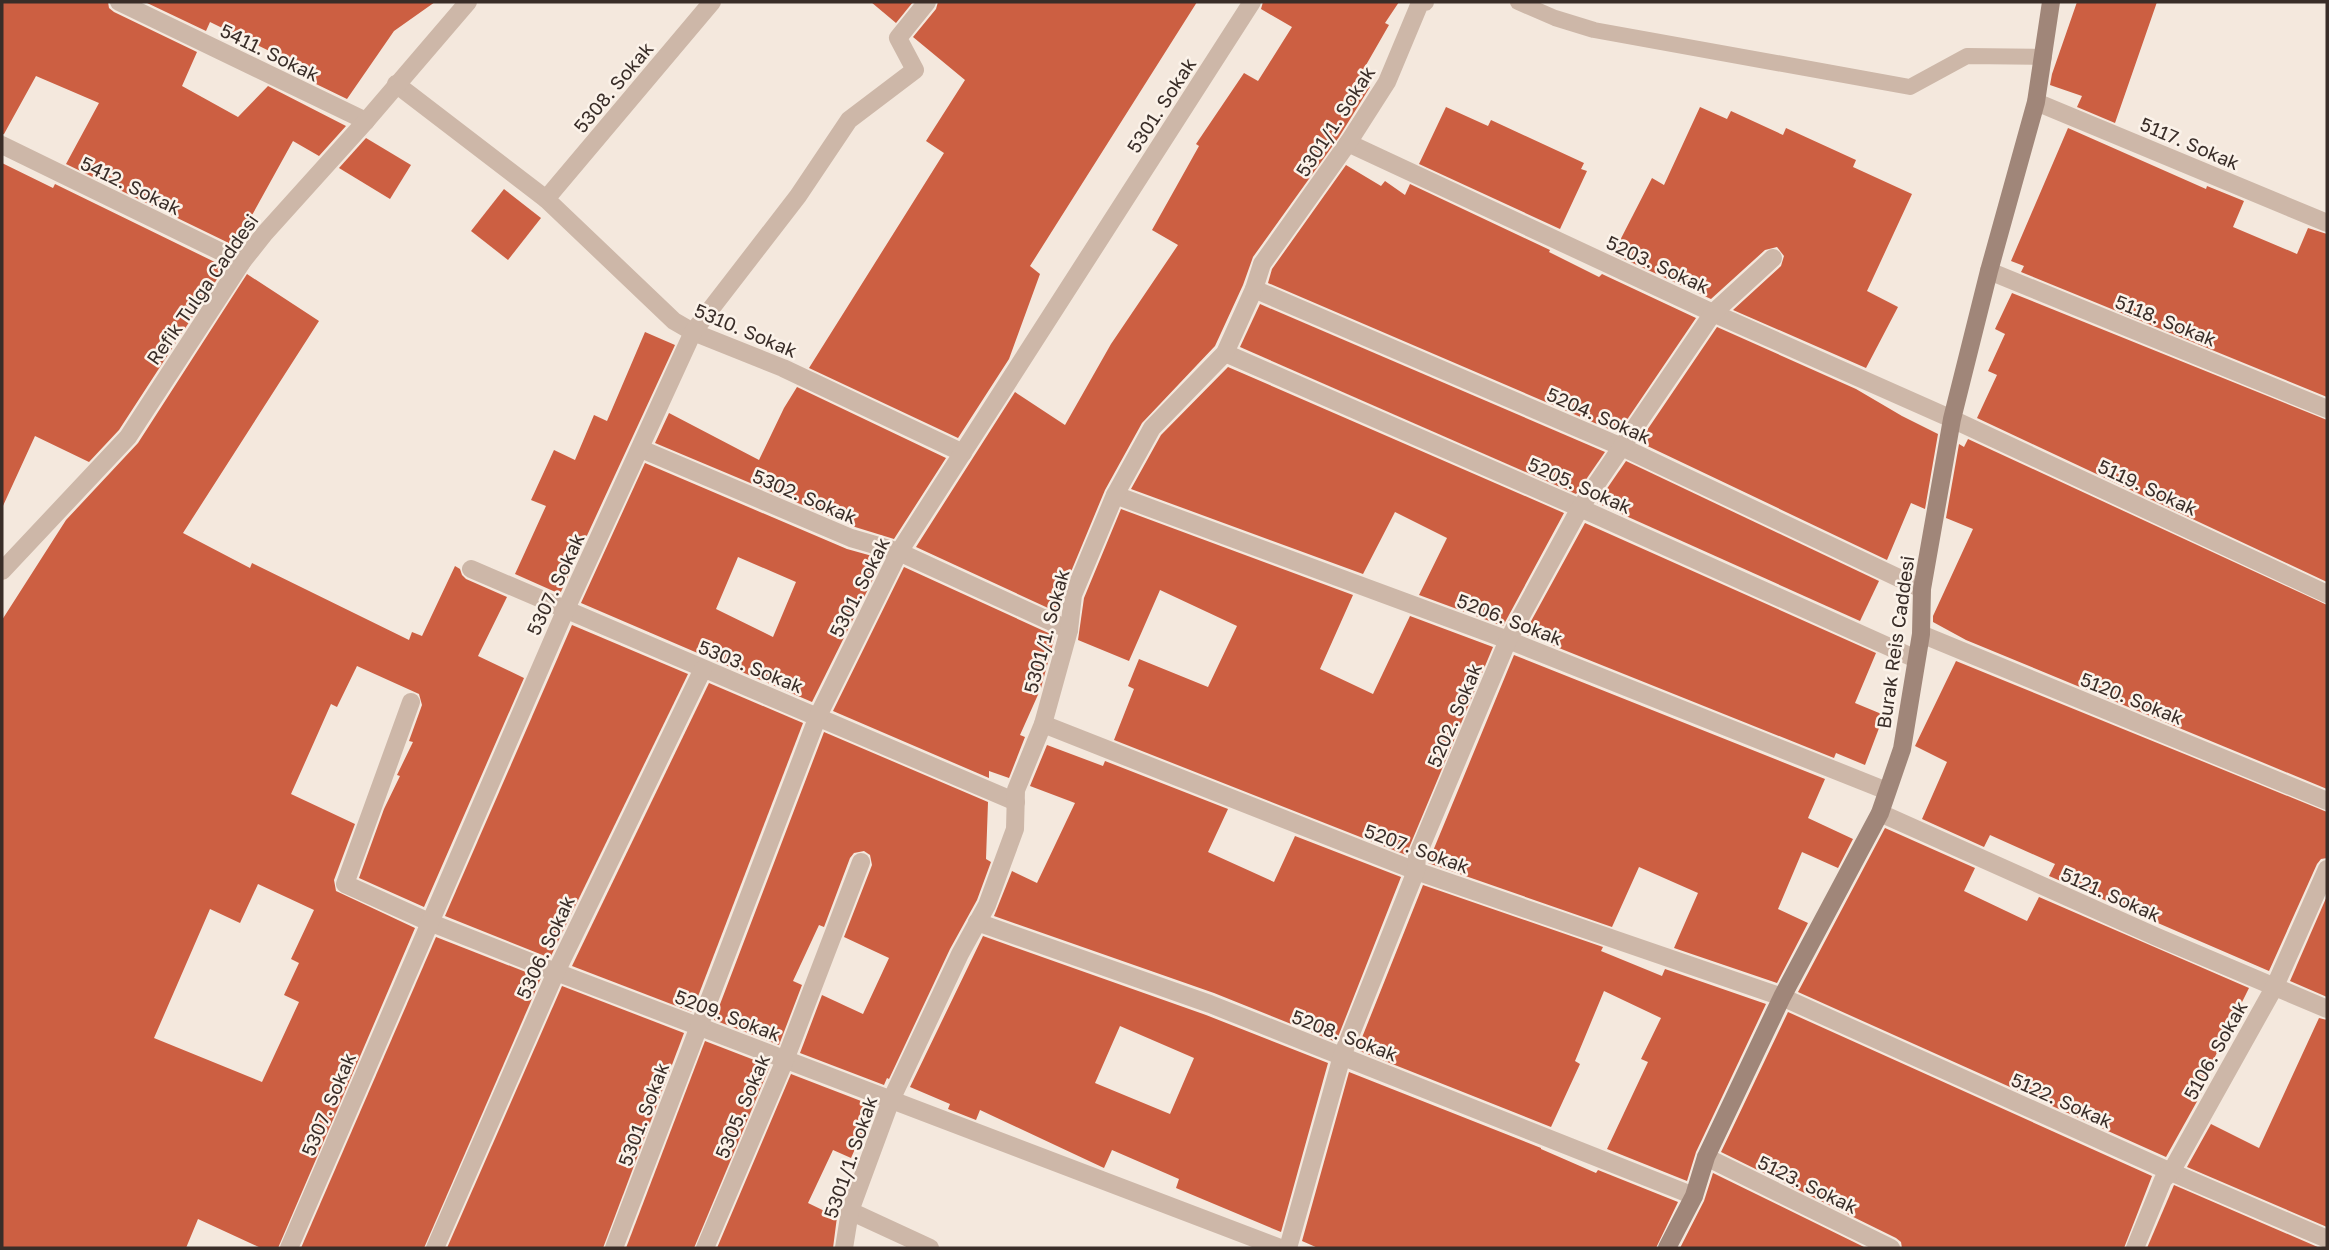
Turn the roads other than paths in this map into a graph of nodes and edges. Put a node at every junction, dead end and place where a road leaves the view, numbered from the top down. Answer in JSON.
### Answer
{"nodes":[{"id":1,"x":119,"y":2,"type":"edge"},
{"id":2,"x":468,"y":2,"type":"edge"},
{"id":3,"x":712,"y":2,"type":"edge"},
{"id":4,"x":927,"y":2,"type":"edge"},
{"id":5,"x":1252,"y":2,"type":"edge"},
{"id":6,"x":1425,"y":2,"type":"edge"},
{"id":7,"x":1518,"y":2,"type":"edge"},
{"id":8,"x":2051,"y":2,"type":"edge"},
{"id":9,"x":2044,"y":57,"type":"junction"},
{"id":10,"x":396,"y":84,"type":"junction"},
{"id":11,"x":2036,"y":102,"type":"junction"},
{"id":12,"x":366,"y":121,"type":"junction"},
{"id":13,"x":1348,"y":143,"type":"junction"},
{"id":14,"x":2,"y":145,"type":"edge"},
{"id":15,"x":546,"y":199,"type":"junction"},
{"id":16,"x":2327,"y":223,"type":"edge"},
{"id":17,"x":1773,"y":258,"type":"dead end"},
{"id":18,"x":242,"y":262,"type":"junction"},
{"id":19,"x":1989,"y":271,"type":"junction"},
{"id":20,"x":1254,"y":289,"type":"junction"},
{"id":21,"x":1713,"y":313,"type":"junction"},
{"id":22,"x":694,"y":332,"type":"junction"},
{"id":23,"x":1225,"y":353,"type":"junction"},
{"id":24,"x":2327,"y":409,"type":"edge"},
{"id":25,"x":1952,"y":419,"type":"junction"},
{"id":26,"x":1622,"y":447,"type":"junction"},
{"id":27,"x":641,"y":449,"type":"junction"},
{"id":28,"x":963,"y":453,"type":"junction"},
{"id":29,"x":1115,"y":495,"type":"junction"},
{"id":30,"x":1580,"y":508,"type":"junction"},
{"id":31,"x":899,"y":552,"type":"junction"},
{"id":32,"x":471,"y":569,"type":"dead end"},
{"id":33,"x":2,"y":571,"type":"edge"},
{"id":34,"x":1922,"y":589,"type":"junction"},
{"id":35,"x":2327,"y":594,"type":"edge"},
{"id":36,"x":566,"y":609,"type":"junction"},
{"id":37,"x":1069,"y":630,"type":"junction"},
{"id":38,"x":1922,"y":634,"type":"junction"},
{"id":39,"x":1508,"y":640,"type":"junction"},
{"id":40,"x":1916,"y":659,"type":"junction"},
{"id":41,"x":704,"y":669,"type":"junction"},
{"id":42,"x":411,"y":702,"type":"dead end"},
{"id":43,"x":818,"y":716,"type":"junction"},
{"id":44,"x":1043,"y":724,"type":"junction"},
{"id":45,"x":1887,"y":791,"type":"junction"},
{"id":46,"x":2327,"y":801,"type":"edge"},
{"id":47,"x":1016,"y":802,"type":"junction"},
{"id":48,"x":1880,"y":813,"type":"junction"},
{"id":49,"x":861,"y":862,"type":"dead end"},
{"id":50,"x":2327,"y":869,"type":"edge"},
{"id":51,"x":1416,"y":871,"type":"junction"},
{"id":52,"x":429,"y":922,"type":"junction"},
{"id":53,"x":977,"y":922,"type":"junction"},
{"id":54,"x":556,"y":972,"type":"junction"},
{"id":55,"x":2275,"y":986,"type":"junction"},
{"id":56,"x":1782,"y":997,"type":"junction"},
{"id":57,"x":2327,"y":1009,"type":"edge"},
{"id":58,"x":699,"y":1026,"type":"junction"},
{"id":59,"x":1342,"y":1056,"type":"junction"},
{"id":60,"x":785,"y":1060,"type":"junction"},
{"id":61,"x":891,"y":1100,"type":"junction"},
{"id":62,"x":1706,"y":1157,"type":"junction"},
{"id":63,"x":2171,"y":1172,"type":"junction"},
{"id":64,"x":1694,"y":1196,"type":"junction"},
{"id":65,"x":850,"y":1211,"type":"junction"},
{"id":66,"x":2327,"y":1238,"type":"edge"},
{"id":67,"x":289,"y":1248,"type":"edge"},
{"id":68,"x":435,"y":1248,"type":"edge"},
{"id":69,"x":614,"y":1248,"type":"edge"},
{"id":70,"x":705,"y":1248,"type":"edge"},
{"id":71,"x":844,"y":1248,"type":"edge"},
{"id":72,"x":930,"y":1248,"type":"edge"},
{"id":73,"x":1280,"y":1248,"type":"edge"},
{"id":74,"x":1288,"y":1248,"type":"edge"},
{"id":75,"x":1667,"y":1248,"type":"edge"},
{"id":76,"x":1891,"y":1248,"type":"edge"},
{"id":77,"x":2135,"y":1248,"type":"edge"}],
"edges":[{"from":1,"to":12,"type":"street","name":"5411. Sokak"},
{"from":2,"to":10,"type":"street","name":"Refik Tulga Caddesi"},
{"from":3,"to":15,"type":"street","name":"5308. Sokak"},
{"from":4,"to":22,"type":"street","name":"5307. Sokak"},
{"from":5,"to":28,"type":"street","name":"5301. Sokak"},
{"from":6,"to":13,"type":"street","name":"5301/1. Sokak"},
{"from":7,"to":9,"type":"lane"},
{"from":8,"to":9,"type":"main road","name":"Burak Reis Caddesi"},
{"from":9,"to":11,"type":"main road","name":"Burak Reis Caddesi"},
{"from":10,"to":12,"type":"street","name":"Refik Tulga Caddesi"},
{"from":10,"to":15,"type":"street","name":"5310. Sokak"},
{"from":11,"to":16,"type":"street","name":"5117. Sokak"},
{"from":11,"to":19,"type":"main road","name":"Burak Reis Caddesi"},
{"from":12,"to":18,"type":"street","name":"Refik Tulga Caddesi"},
{"from":13,"to":20,"type":"street","name":"5301/1. Sokak"},
{"from":13,"to":21,"type":"street","name":"5203. Sokak"},
{"from":14,"to":18,"type":"street","name":"5412. Sokak"},
{"from":15,"to":22,"type":"street","name":"5310. Sokak"},
{"from":17,"to":21,"type":"street","name":"5202. Sokak"},
{"from":18,"to":33,"type":"street","name":"Refik Tulga Caddesi"},
{"from":19,"to":24,"type":"street","name":"5118. Sokak"},
{"from":19,"to":25,"type":"main road","name":"Burak Reis Caddesi"},
{"from":20,"to":23,"type":"street","name":"5301/1. Sokak"},
{"from":20,"to":26,"type":"street","name":"5204. Sokak"},
{"from":21,"to":25,"type":"street","name":"5203. Sokak"},
{"from":21,"to":26,"type":"street","name":"5202. Sokak"},
{"from":22,"to":27,"type":"street","name":"5307. Sokak"},
{"from":22,"to":28,"type":"street","name":"5310. Sokak"},
{"from":23,"to":29,"type":"street","name":"5301/1. Sokak"},
{"from":23,"to":30,"type":"street","name":"5205. Sokak"},
{"from":25,"to":34,"type":"main road","name":"Burak Reis Caddesi"},
{"from":25,"to":35,"type":"street","name":"5119. Sokak"},
{"from":26,"to":30,"type":"street","name":"5202. Sokak"},
{"from":26,"to":34,"type":"street","name":"5204. Sokak"},
{"from":27,"to":31,"type":"street","name":"5302. Sokak"},
{"from":27,"to":36,"type":"street","name":"5307. Sokak"},
{"from":28,"to":31,"type":"street","name":"5301. Sokak"},
{"from":29,"to":37,"type":"street","name":"5301/1. Sokak"},
{"from":29,"to":39,"type":"street","name":"5206. Sokak"},
{"from":30,"to":39,"type":"street","name":"5202. Sokak"},
{"from":30,"to":40,"type":"street","name":"5205. Sokak"},
{"from":31,"to":37,"type":"street","name":"5302. Sokak"},
{"from":31,"to":43,"type":"street","name":"5301. Sokak"},
{"from":32,"to":36,"type":"street","name":"5303. Sokak"},
{"from":34,"to":38,"type":"main road","name":"Burak Reis Caddesi"},
{"from":36,"to":41,"type":"street","name":"5303. Sokak"},
{"from":36,"to":52,"type":"street","name":"5307. Sokak"},
{"from":37,"to":44,"type":"street","name":"5301/1. Sokak"},
{"from":38,"to":40,"type":"main road","name":"Burak Reis Caddesi"},
{"from":38,"to":46,"type":"street","name":"5120. Sokak"},
{"from":39,"to":45,"type":"street","name":"5206. Sokak"},
{"from":39,"to":51,"type":"street","name":"5202. Sokak"},
{"from":40,"to":45,"type":"main road","name":"Burak Reis Caddesi"},
{"from":41,"to":43,"type":"street","name":"5303. Sokak"},
{"from":41,"to":54,"type":"street","name":"5306. Sokak"},
{"from":42,"to":52,"type":"street","name":"5209. Sokak"},
{"from":43,"to":47,"type":"street","name":"5303. Sokak"},
{"from":43,"to":58,"type":"street","name":"5301. Sokak"},
{"from":44,"to":47,"type":"street","name":"5301/1. Sokak"},
{"from":44,"to":51,"type":"street","name":"5207. Sokak"},
{"from":45,"to":48,"type":"main road","name":"Burak Reis Caddesi"},
{"from":47,"to":53,"type":"street","name":"5301/1. Sokak"},
{"from":48,"to":55,"type":"street","name":"5121. Sokak"},
{"from":48,"to":56,"type":"main road","name":"Burak Reis Caddesi"},
{"from":49,"to":60,"type":"street","name":"5305. Sokak"},
{"from":50,"to":55,"type":"street","name":"5106. Sokak"},
{"from":51,"to":56,"type":"street","name":"5207. Sokak"},
{"from":51,"to":59,"type":"street","name":"5202. Sokak"},
{"from":52,"to":54,"type":"street","name":"5209. Sokak"},
{"from":52,"to":67,"type":"street","name":"5307. Sokak"},
{"from":53,"to":59,"type":"street","name":"5208. Sokak"},
{"from":53,"to":61,"type":"street","name":"5301/1. Sokak"},
{"from":54,"to":58,"type":"street","name":"5209. Sokak"},
{"from":54,"to":68,"type":"street","name":"5306. Sokak"},
{"from":55,"to":57,"type":"street","name":"5121. Sokak"},
{"from":55,"to":63,"type":"street","name":"5106. Sokak"},
{"from":56,"to":62,"type":"main road","name":"Burak Reis Caddesi"},
{"from":56,"to":63,"type":"street","name":"5122. Sokak"},
{"from":58,"to":60,"type":"street","name":"5209. Sokak"},
{"from":58,"to":69,"type":"street","name":"5301. Sokak"},
{"from":59,"to":64,"type":"street","name":"5208. Sokak"},
{"from":59,"to":74,"type":"street","name":"5202. Sokak"},
{"from":60,"to":61,"type":"street","name":"5209. Sokak"},
{"from":60,"to":70,"type":"street","name":"5305. Sokak"},
{"from":61,"to":65,"type":"street","name":"5301/1. Sokak"},
{"from":61,"to":73,"type":"street","name":"5209. Sokak"},
{"from":62,"to":64,"type":"main road","name":"Burak Reis Caddesi"},
{"from":62,"to":76,"type":"street","name":"5123. Sokak"},
{"from":63,"to":66,"type":"street","name":"5122. Sokak"},
{"from":63,"to":77,"type":"street","name":"5106. Sokak"},
{"from":64,"to":75,"type":"main road","name":"Burak Reis Caddesi"},
{"from":65,"to":71,"type":"street","name":"5301/1. Sokak"},
{"from":65,"to":72,"type":"street"}]}
